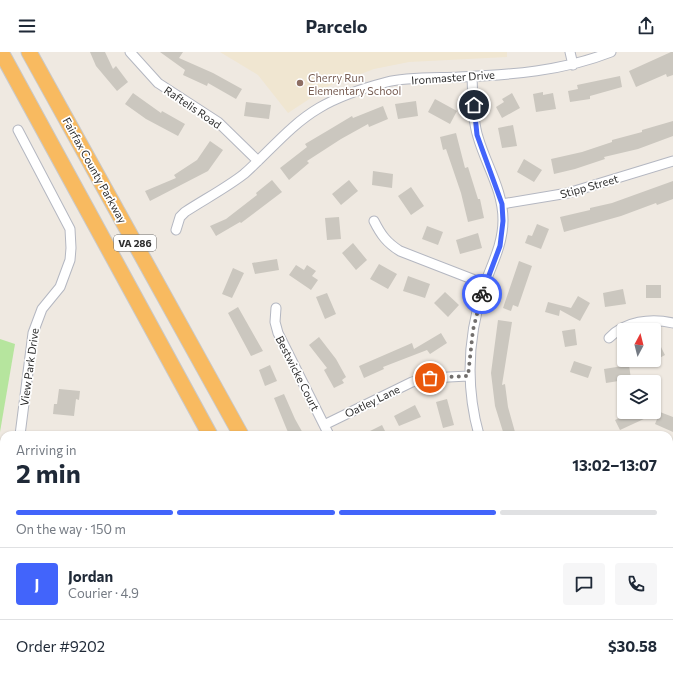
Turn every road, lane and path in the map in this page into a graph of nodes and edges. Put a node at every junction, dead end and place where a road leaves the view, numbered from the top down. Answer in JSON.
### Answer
{"nodes":[{"id":1,"x":1,"y":52,"type":"edge"},
{"id":2,"x":29,"y":52,"type":"edge"},
{"id":3,"x":130,"y":52,"type":"edge"},
{"id":4,"x":570,"y":52,"type":"edge"},
{"id":5,"x":611,"y":52,"type":"edge"},
{"id":6,"x":573,"y":65,"type":"junction"},
{"id":7,"x":472,"y":77,"type":"junction"},
{"id":8,"x":18,"y":130,"type":"dead end"},
{"id":9,"x":673,"y":160,"type":"edge"},
{"id":10,"x":258,"y":161,"type":"junction"},
{"id":11,"x":502,"y":204,"type":"junction"},
{"id":12,"x":374,"y":221,"type":"dead end"},
{"id":13,"x":176,"y":230,"type":"dead end"},
{"id":14,"x":485,"y":284,"type":"junction"},
{"id":15,"x":276,"y":308,"type":"dead end"},
{"id":16,"x":673,"y":323,"type":"edge"},
{"id":17,"x":609,"y":338,"type":"dead end"},
{"id":18,"x":468,"y":376,"type":"junction"},
{"id":19,"x":324,"y":425,"type":"junction"},
{"id":20,"x":21,"y":431,"type":"edge"},
{"id":21,"x":208,"y":431,"type":"edge"},
{"id":22,"x":239,"y":431,"type":"edge"},
{"id":23,"x":327,"y":431,"type":"edge"},
{"id":24,"x":477,"y":431,"type":"edge"}],
"edges":[{"from":1,"to":21,"type":"highway","number":"VA 286"},
{"from":2,"to":22,"type":"highway","name":"Fairfax County Parkway","number":"VA 286"},
{"from":3,"to":10,"type":"street","name":"Raftelis Road"},
{"from":4,"to":6,"type":"street"},
{"from":5,"to":6,"type":"street","name":"Ironmaster Drive"},
{"from":6,"to":7,"type":"street","name":"Ironmaster Drive"},
{"from":7,"to":10,"type":"street","name":"Ironmaster Drive"},
{"from":7,"to":11,"type":"street"},
{"from":8,"to":20,"type":"street","name":"View Park Drive"},
{"from":9,"to":11,"type":"street","name":"Stipp Street"},
{"from":10,"to":13,"type":"street","name":"Ironmaster Drive"},
{"from":11,"to":14,"type":"street"},
{"from":12,"to":14,"type":"street"},
{"from":14,"to":18,"type":"street"},
{"from":15,"to":19,"type":"street","name":"Bestwicke Court"},
{"from":16,"to":17,"type":"street"},
{"from":18,"to":19,"type":"street","name":"Oatley Lane"},
{"from":18,"to":24,"type":"street"},
{"from":19,"to":23,"type":"street","name":"Bestwicke Court"}]}
